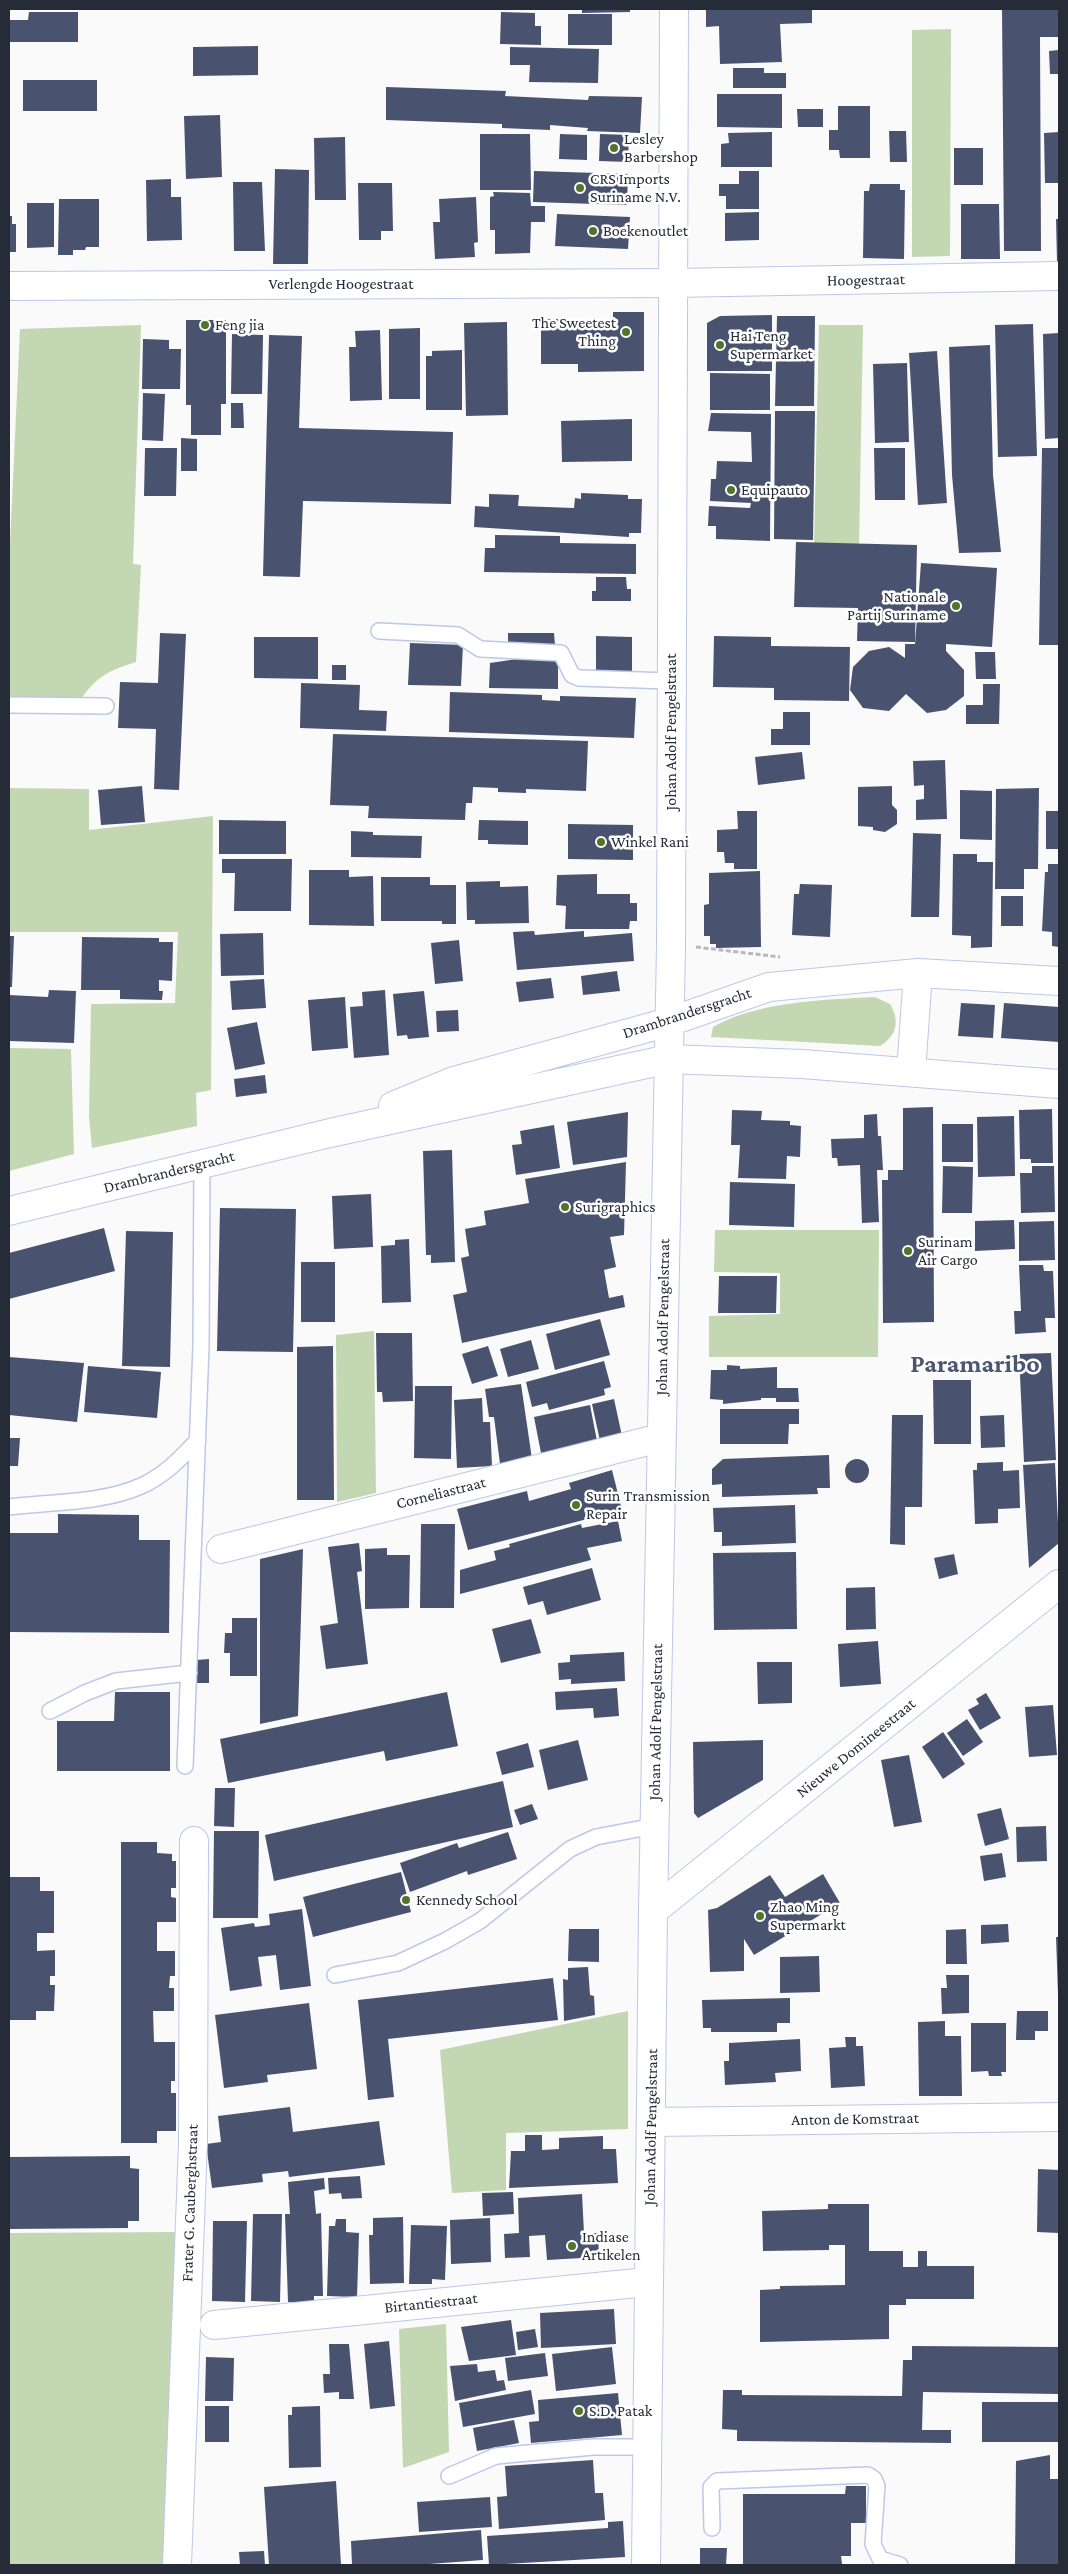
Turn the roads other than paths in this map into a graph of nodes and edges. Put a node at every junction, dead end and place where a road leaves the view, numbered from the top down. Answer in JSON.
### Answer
{"nodes":[{"id":1,"x":674,"y":9,"type":"edge"},
{"id":2,"x":1059,"y":276,"type":"edge"},
{"id":3,"x":673,"y":283,"type":"junction"},
{"id":4,"x":9,"y":286,"type":"edge"},
{"id":5,"x":379,"y":631,"type":"dead end"},
{"id":6,"x":670,"y":682,"type":"junction"},
{"id":7,"x":9,"y":705,"type":"edge"},
{"id":8,"x":106,"y":706,"type":"dead end"},
{"id":9,"x":918,"y":973,"type":"junction"},
{"id":10,"x":1059,"y":981,"type":"edge"},
{"id":11,"x":669,"y":1022,"type":"junction"},
{"id":12,"x":669,"y":1059,"type":"junction"},
{"id":13,"x":912,"y":1072,"type":"junction"},
{"id":14,"x":1059,"y":1084,"type":"edge"},
{"id":15,"x":330,"y":1132,"type":"junction"},
{"id":16,"x":202,"y":1164,"type":"junction"},
{"id":17,"x":9,"y":1211,"type":"edge"},
{"id":18,"x":660,"y":1438,"type":"junction"},
{"id":19,"x":198,"y":1440,"type":"junction"},
{"id":20,"x":9,"y":1507,"type":"edge"},
{"id":21,"x":221,"y":1549,"type":"dead end"},
{"id":22,"x":1059,"y":1584,"type":"edge"},
{"id":23,"x":189,"y":1673,"type":"junction"},
{"id":24,"x":50,"y":1711,"type":"dead end"},
{"id":25,"x":185,"y":1766,"type":"dead end"},
{"id":26,"x":654,"y":1826,"type":"junction"},
{"id":27,"x":194,"y":1842,"type":"dead end"},
{"id":28,"x":653,"y":1912,"type":"junction"},
{"id":29,"x":335,"y":1975,"type":"dead end"},
{"id":30,"x":1059,"y":2117,"type":"edge"},
{"id":31,"x":652,"y":2122,"type":"junction"},
{"id":32,"x":648,"y":2282,"type":"junction"},
{"id":33,"x":214,"y":2325,"type":"dead end"},
{"id":34,"x":646,"y":2446,"type":"junction"},
{"id":35,"x":448,"y":2476,"type":"dead end"},
{"id":36,"x":712,"y":2528,"type":"dead end"},
{"id":37,"x":177,"y":2565,"type":"edge"},
{"id":38,"x":646,"y":2565,"type":"edge"},
{"id":39,"x":900,"y":2565,"type":"edge"}],
"edges":[{"from":1,"to":3,"type":"street","name":"Johan Adolf Pengelstraat"},
{"from":2,"to":3,"type":"street","name":"Hoogestraat"},
{"from":3,"to":4,"type":"street","name":"Verlengde Hoogestraat"},
{"from":3,"to":6,"type":"street","name":"Johan Adolf Pengelstraat"},
{"from":5,"to":6,"type":"lane"},
{"from":6,"to":11,"type":"street","name":"Johan Adolf Pengelstraat"},
{"from":7,"to":8,"type":"lane"},
{"from":9,"to":10,"type":"street","name":"Drambrandersgracht"},
{"from":9,"to":11,"type":"street","name":"Drambrandersgracht"},
{"from":9,"to":13,"type":"street"},
{"from":11,"to":12,"type":"street","name":"Johan Adolf Pengelstraat"},
{"from":11,"to":15,"type":"street","name":"Drambrandersgracht"},
{"from":12,"to":13,"type":"street","name":"Drambrandersgracht"},
{"from":12,"to":15,"type":"street","name":"Drambrandersgracht"},
{"from":12,"to":18,"type":"street","name":"Johan Adolf Pengelstraat"},
{"from":13,"to":14,"type":"street","name":"Drambrandersgracht"},
{"from":15,"to":16,"type":"street","name":"Drambrandersgracht"},
{"from":16,"to":17,"type":"street","name":"Drambrandersgracht"},
{"from":16,"to":19,"type":"lane"},
{"from":18,"to":21,"type":"street","name":"Corneliastraat"},
{"from":18,"to":26,"type":"street","name":"Johan Adolf Pengelstraat"},
{"from":19,"to":20,"type":"lane"},
{"from":19,"to":23,"type":"lane"},
{"from":22,"to":28,"type":"street","name":"Nieuwe Domineestraat"},
{"from":23,"to":24,"type":"lane"},
{"from":23,"to":25,"type":"lane"},
{"from":26,"to":28,"type":"street","name":"Johan Adolf Pengelstraat"},
{"from":26,"to":29,"type":"lane"},
{"from":27,"to":37,"type":"street","name":"Frater G. Cauberghstraat"},
{"from":28,"to":31,"type":"street","name":"Johan Adolf Pengelstraat"},
{"from":30,"to":31,"type":"street","name":"Anton de Komstraat"},
{"from":31,"to":32,"type":"street","name":"Johan Adolf Pengelstraat"},
{"from":32,"to":33,"type":"street","name":"Birtantiestraat"},
{"from":32,"to":34,"type":"street","name":"Johan Adolf Pengelstraat"},
{"from":34,"to":35,"type":"lane"},
{"from":34,"to":38,"type":"street","name":"Johan Adolf Pengelstraat"},
{"from":36,"to":39,"type":"lane"}]}
